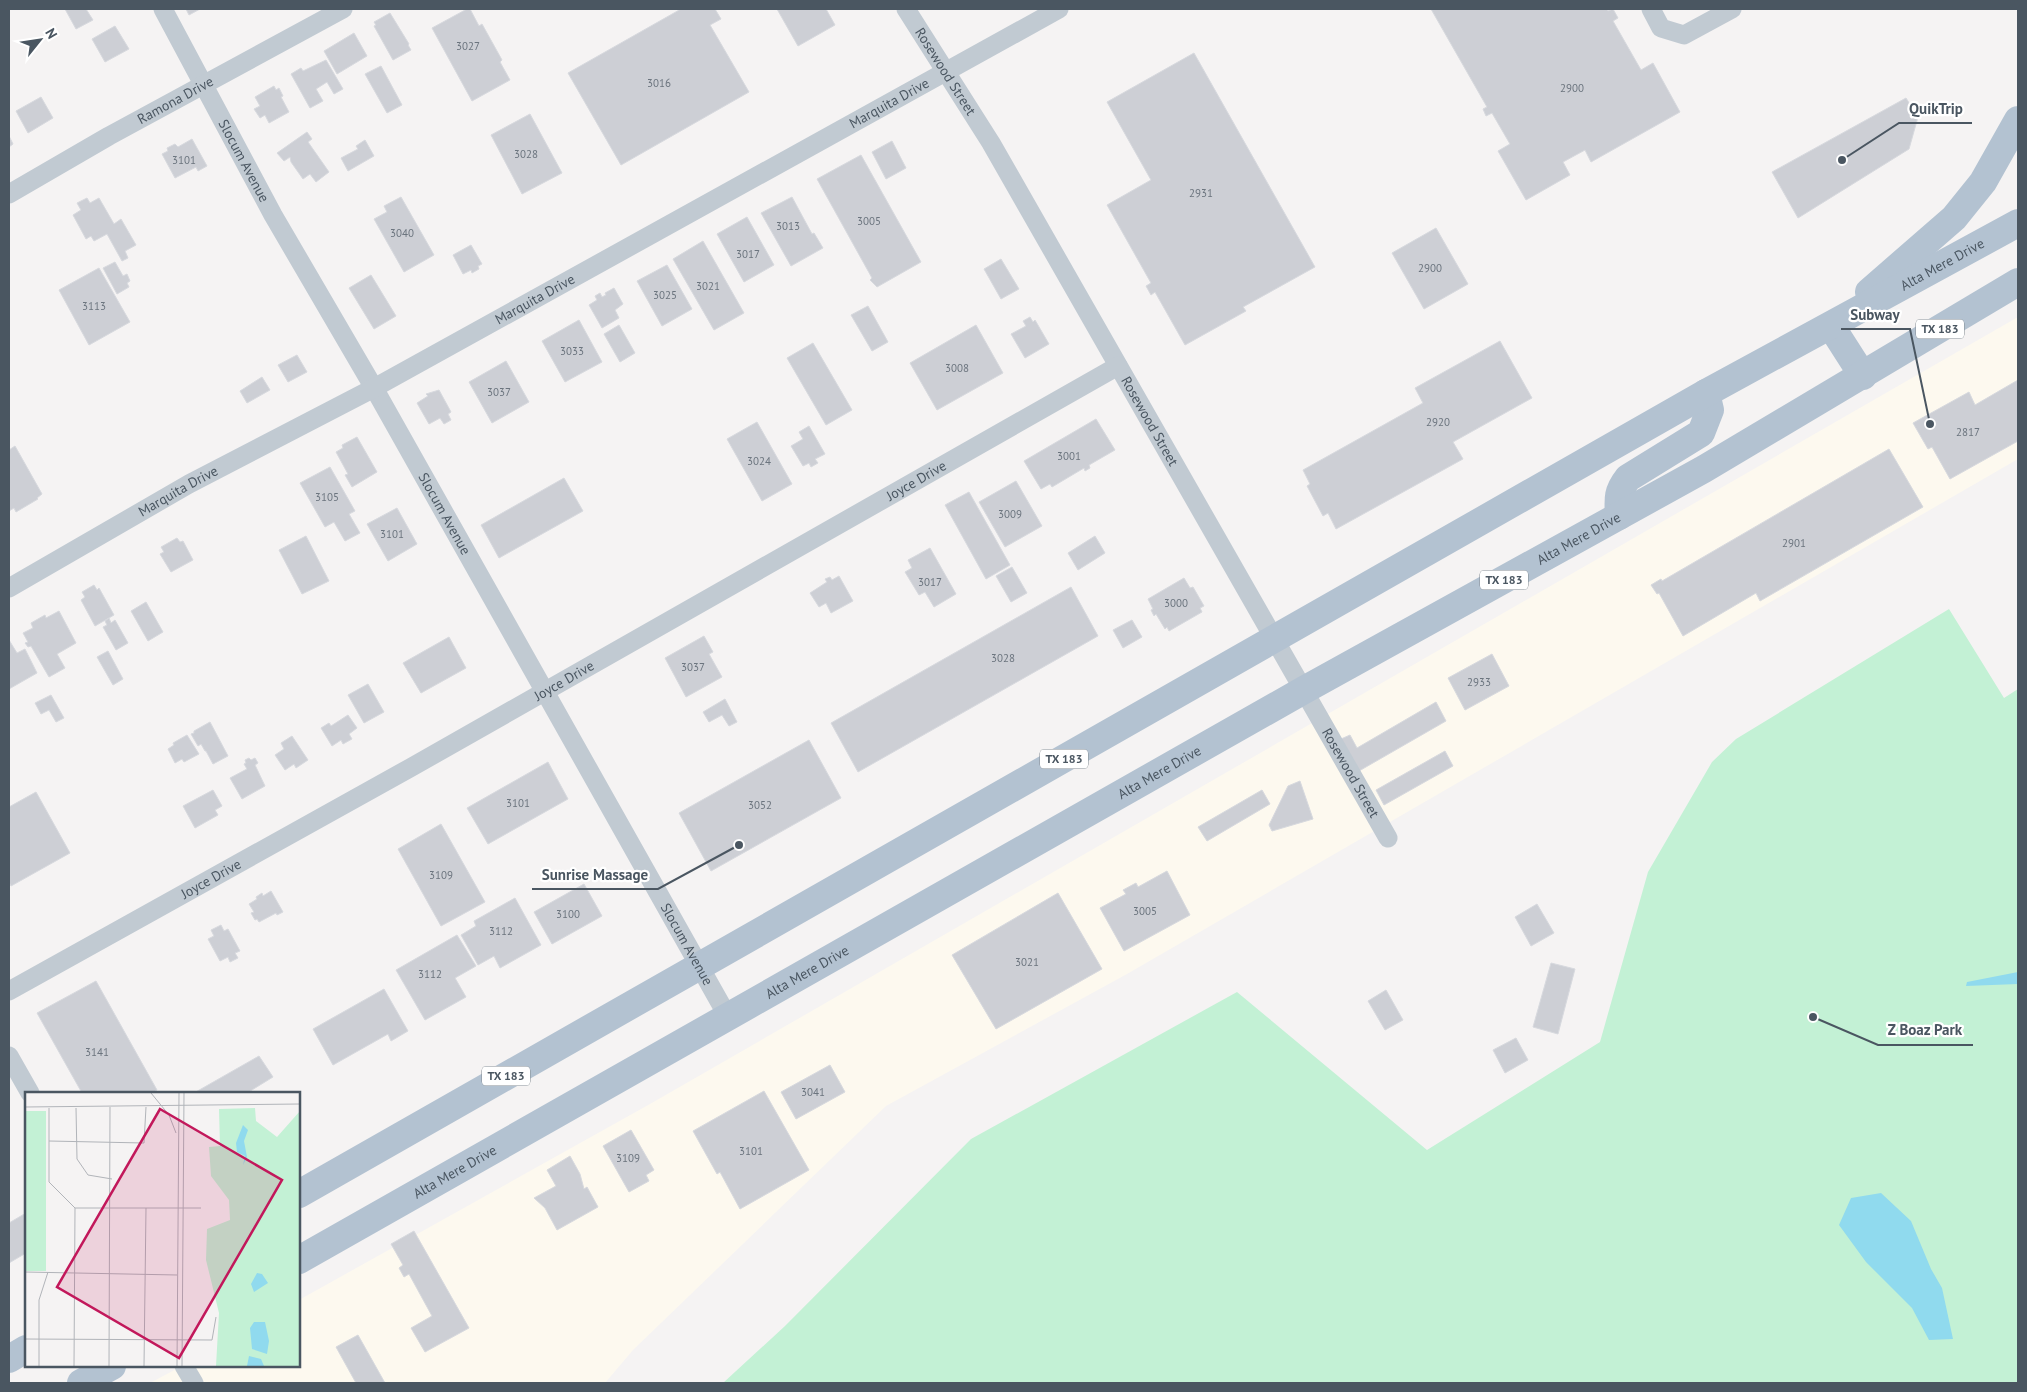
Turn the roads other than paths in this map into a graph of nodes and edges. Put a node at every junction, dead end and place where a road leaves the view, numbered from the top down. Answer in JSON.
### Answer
{"nodes":[{"id":1,"x":163,"y":9,"type":"edge"},
{"id":2,"x":343,"y":9,"type":"edge"},
{"id":3,"x":906,"y":9,"type":"edge"},
{"id":4,"x":1058,"y":9,"type":"edge"},
{"id":5,"x":1650,"y":9,"type":"edge"},
{"id":6,"x":1732,"y":9,"type":"edge"},
{"id":7,"x":946,"y":71,"type":"junction"},
{"id":8,"x":203,"y":85,"type":"junction"},
{"id":9,"x":2018,"y":120,"type":"edge"},
{"id":10,"x":9,"y":194,"type":"edge"},
{"id":11,"x":2018,"y":223,"type":"edge"},
{"id":12,"x":2018,"y":282,"type":"edge"},
{"id":13,"x":1830,"y":326,"type":"junction"},
{"id":14,"x":1118,"y":366,"type":"junction"},
{"id":15,"x":1863,"y":376,"type":"junction"},
{"id":16,"x":374,"y":388,"type":"junction"},
{"id":17,"x":1706,"y":393,"type":"junction"},
{"id":18,"x":1620,"y":516,"type":"junction"},
{"id":19,"x":9,"y":588,"type":"edge"},
{"id":20,"x":1275,"y":640,"type":"junction"},
{"id":21,"x":1304,"y":690,"type":"junction"},
{"id":22,"x":544,"y":693,"type":"junction"},
{"id":23,"x":1388,"y":838,"type":"dead end"},
{"id":24,"x":700,"y":967,"type":"junction"},
{"id":25,"x":9,"y":991,"type":"edge"},
{"id":26,"x":728,"y":1016,"type":"junction"},
{"id":27,"x":9,"y":1056,"type":"edge"},
{"id":28,"x":29,"y":1092,"type":"edge"},
{"id":29,"x":300,"y":1193,"type":"edge"},
{"id":30,"x":300,"y":1259,"type":"edge"},
{"id":31,"x":25,"y":1350,"type":"edge"},
{"id":32,"x":9,"y":1359,"type":"edge"},
{"id":33,"x":110,"y":1367,"type":"edge"},
{"id":34,"x":185,"y":1367,"type":"edge"},
{"id":35,"x":82,"y":1383,"type":"edge"},
{"id":36,"x":194,"y":1383,"type":"edge"}],
"edges":[{"from":1,"to":8,"type":"street","name":"Slocum Avenue"},
{"from":2,"to":8,"type":"street","name":"Ramona Drive"},
{"from":3,"to":7,"type":"street","name":"Rosewood Street"},
{"from":4,"to":7,"type":"street","name":"Marquita Drive"},
{"from":5,"to":6,"type":"street"},
{"from":7,"to":14,"type":"street","name":"Rosewood Street"},
{"from":7,"to":16,"type":"street","name":"Marquita Drive"},
{"from":8,"to":10,"type":"street","name":"Ramona Drive"},
{"from":8,"to":16,"type":"street","name":"Slocum Avenue"},
{"from":9,"to":13,"type":"main road"},
{"from":11,"to":13,"type":"main road","name":"Alta Mere Drive","number":"TX 183"},
{"from":12,"to":15,"type":"main road","name":"Alta Mere Drive","number":"TX 183"},
{"from":13,"to":15,"type":"main road"},
{"from":13,"to":17,"type":"main road","name":"Alta Mere Drive","number":"TX 183"},
{"from":14,"to":20,"type":"street","name":"Rosewood Street"},
{"from":14,"to":22,"type":"street","name":"Joyce Drive"},
{"from":15,"to":18,"type":"main road","name":"Alta Mere Drive","number":"TX 183"},
{"from":16,"to":19,"type":"street","name":"Marquita Drive"},
{"from":16,"to":22,"type":"street","name":"Slocum Avenue"},
{"from":17,"to":18,"type":"main road"},
{"from":17,"to":20,"type":"main road","name":"Alta Mere Drive","number":"TX 183"},
{"from":18,"to":21,"type":"main road","name":"Alta Mere Drive","number":"TX 183"},
{"from":20,"to":21,"type":"street","name":"Rosewood Street"},
{"from":20,"to":24,"type":"main road","name":"Alta Mere Drive","number":"TX 183"},
{"from":21,"to":23,"type":"street","name":"Rosewood Street"},
{"from":21,"to":26,"type":"main road","name":"Alta Mere Drive","number":"TX 183"},
{"from":22,"to":24,"type":"street","name":"Slocum Avenue"},
{"from":22,"to":25,"type":"street","name":"Joyce Drive"},
{"from":24,"to":26,"type":"street","name":"Slocum Avenue"},
{"from":24,"to":29,"type":"main road","name":"Alta Mere Drive","number":"TX 183"},
{"from":26,"to":30,"type":"main road","name":"Alta Mere Drive","number":"TX 183"},
{"from":27,"to":28,"type":"street"},
{"from":31,"to":32,"type":"main road"},
{"from":33,"to":35,"type":"main road"},
{"from":34,"to":36,"type":"street"}]}
